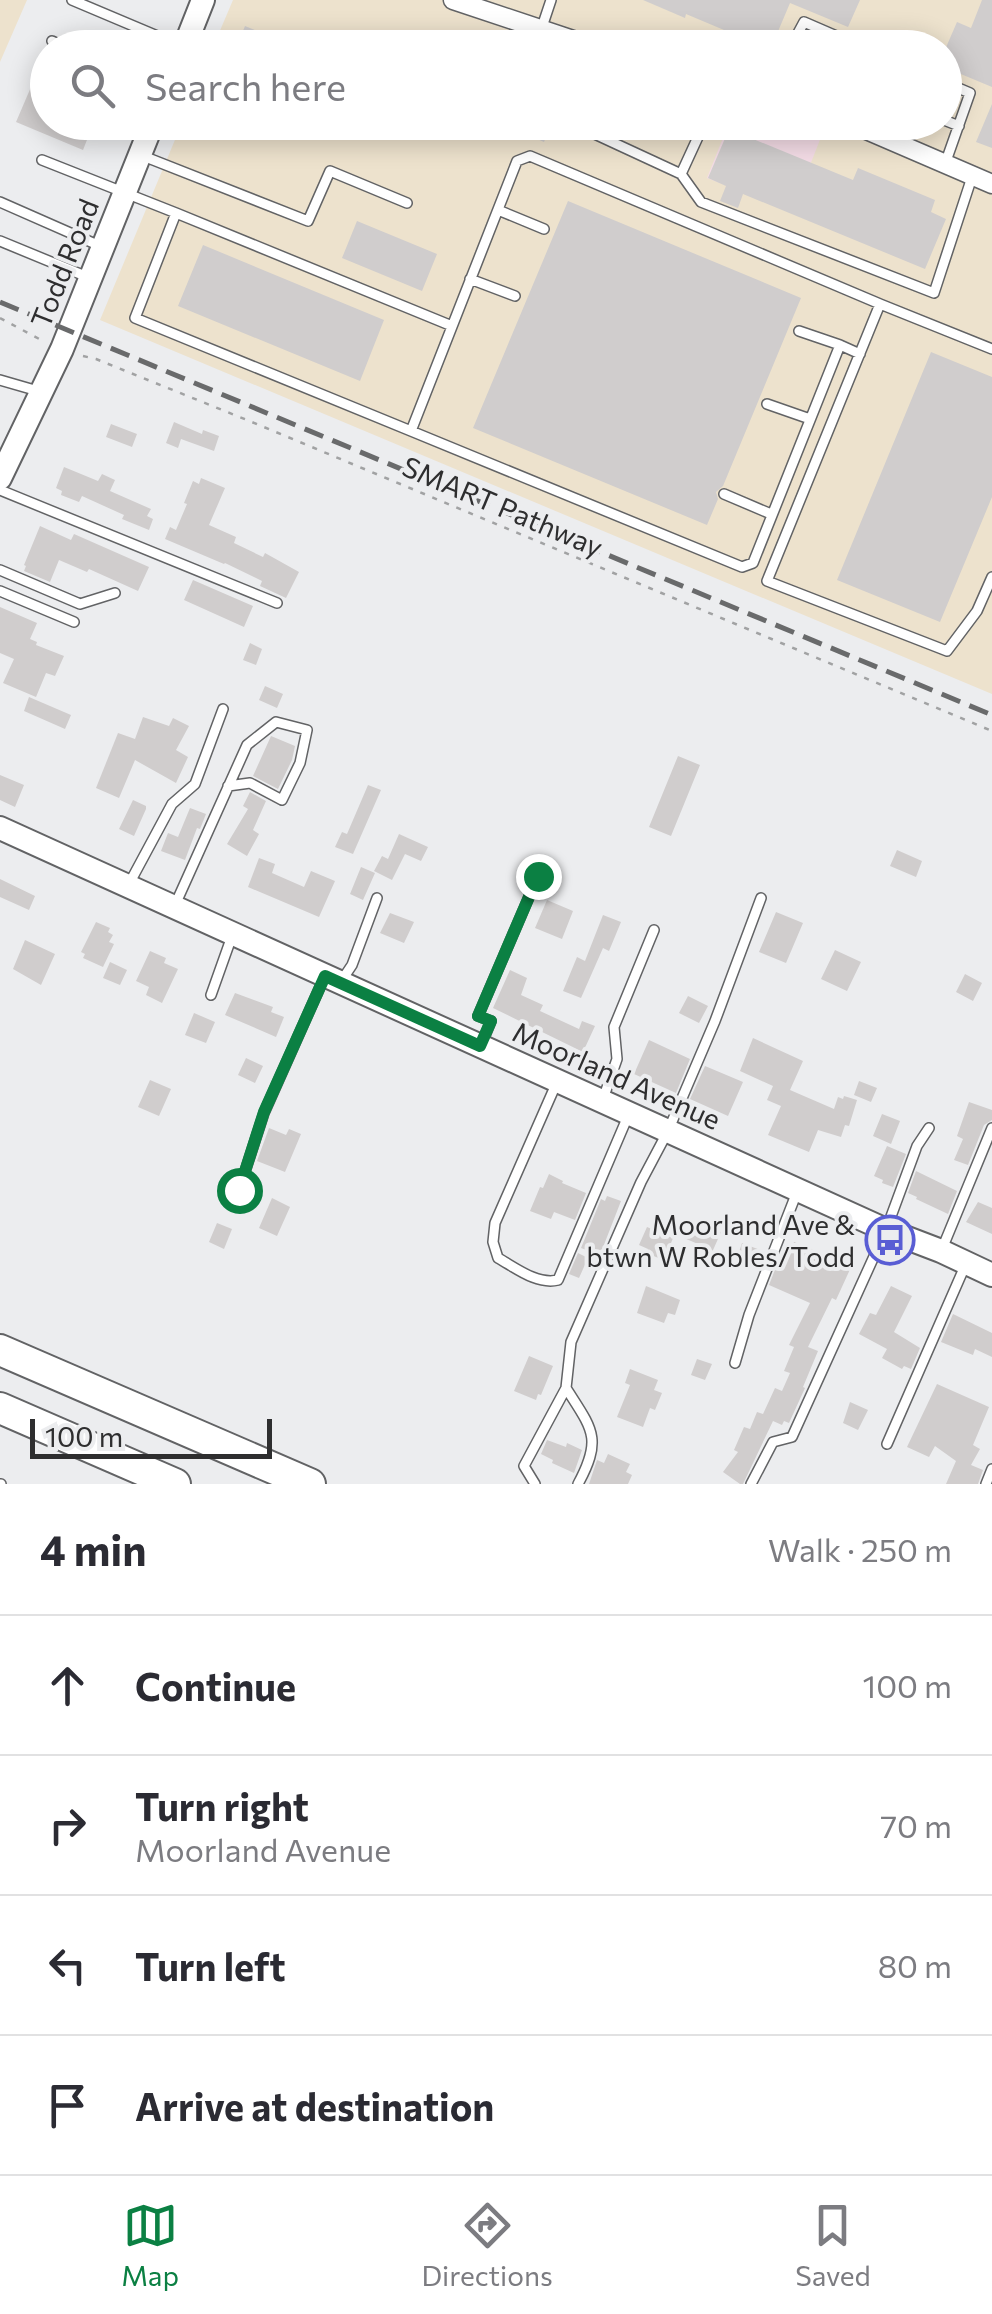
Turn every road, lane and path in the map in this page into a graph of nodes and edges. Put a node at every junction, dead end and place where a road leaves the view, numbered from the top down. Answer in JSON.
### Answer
{"nodes":[{"id":1,"x":72,"y":0,"type":"edge"},
{"id":2,"x":203,"y":0,"type":"edge"},
{"id":3,"x":453,"y":0,"type":"edge"},
{"id":4,"x":551,"y":0,"type":"edge"},
{"id":5,"x":142,"y":30,"type":"edge"},
{"id":6,"x":191,"y":30,"type":"edge"},
{"id":7,"x":541,"y":30,"type":"joint"},
{"id":8,"x":800,"y":30,"type":"edge"},
{"id":9,"x":822,"y":30,"type":"edge"},
{"id":10,"x":962,"y":90,"type":"edge"},
{"id":11,"x":962,"y":115,"type":"edge"},
{"id":12,"x":146,"y":140,"type":"edge"},
{"id":13,"x":608,"y":140,"type":"edge"},
{"id":14,"x":696,"y":140,"type":"edge"},
{"id":15,"x":890,"y":140,"type":"edge"},
{"id":16,"x":953,"y":140,"type":"edge"},
{"id":17,"x":140,"y":155,"type":"junction"},
{"id":18,"x":42,"y":160,"type":"dead end"},
{"id":19,"x":945,"y":164,"type":"junction"},
{"id":20,"x":681,"y":174,"type":"junction"},
{"id":21,"x":973,"y":176,"type":"junction"},
{"id":22,"x":992,"y":184,"type":"edge"},
{"id":23,"x":125,"y":192,"type":"junction"},
{"id":24,"x":0,"y":202,"type":"edge"},
{"id":25,"x":407,"y":203,"type":"dead end"},
{"id":26,"x":498,"y":210,"type":"junction"},
{"id":27,"x":176,"y":213,"type":"junction"},
{"id":28,"x":544,"y":228,"type":"dead end"},
{"id":29,"x":0,"y":241,"type":"edge"},
{"id":30,"x":103,"y":247,"type":"junction"},
{"id":31,"x":90,"y":278,"type":"junction"},
{"id":32,"x":470,"y":279,"type":"junction"},
{"id":33,"x":515,"y":296,"type":"dead end"},
{"id":34,"x":880,"y":304,"type":"junction"},
{"id":35,"x":0,"y":318,"type":"edge"},
{"id":36,"x":452,"y":326,"type":"junction"},
{"id":37,"x":799,"y":331,"type":"dead end"},
{"id":38,"x":840,"y":345,"type":"junction"},
{"id":39,"x":62,"y":349,"type":"junction"},
{"id":40,"x":992,"y":349,"type":"edge"},
{"id":41,"x":860,"y":354,"type":"junction"},
{"id":42,"x":0,"y":380,"type":"edge"},
{"id":43,"x":40,"y":392,"type":"junction"},
{"id":44,"x":767,"y":404,"type":"dead end"},
{"id":45,"x":810,"y":419,"type":"junction"},
{"id":46,"x":410,"y":431,"type":"junction"},
{"id":47,"x":0,"y":478,"type":"edge"},
{"id":48,"x":0,"y":490,"type":"edge"},
{"id":49,"x":724,"y":494,"type":"dead end"},
{"id":50,"x":771,"y":514,"type":"junction"},
{"id":51,"x":0,"y":570,"type":"edge"},
{"id":52,"x":992,"y":576,"type":"edge"},
{"id":53,"x":0,"y":590,"type":"edge"},
{"id":54,"x":115,"y":593,"type":"dead end"},
{"id":55,"x":277,"y":603,"type":"dead end"},
{"id":56,"x":992,"y":608,"type":"edge"},
{"id":57,"x":977,"y":611,"type":"junction"},
{"id":58,"x":74,"y":622,"type":"dead end"},
{"id":59,"x":223,"y":709,"type":"dead end"},
{"id":60,"x":992,"y":731,"type":"edge"},
{"id":61,"x":228,"y":786,"type":"junction"},
{"id":62,"x":0,"y":828,"type":"edge"},
{"id":63,"x":538,"y":876,"type":"dead end"},
{"id":64,"x":128,"y":887,"type":"junction"},
{"id":65,"x":377,"y":898,"type":"dead end"},
{"id":66,"x":761,"y":898,"type":"dead end"},
{"id":67,"x":174,"y":907,"type":"junction"},
{"id":68,"x":654,"y":930,"type":"dead end"},
{"id":69,"x":233,"y":934,"type":"junction"},
{"id":70,"x":333,"y":979,"type":"junction"},
{"id":71,"x":211,"y":995,"type":"dead end"},
{"id":72,"x":480,"y":1046,"type":"junction"},
{"id":73,"x":558,"y":1081,"type":"junction"},
{"id":74,"x":602,"y":1101,"type":"junction"},
{"id":75,"x":629,"y":1113,"type":"junction"},
{"id":76,"x":930,"y":1128,"type":"dead end"},
{"id":77,"x":992,"y":1128,"type":"edge"},
{"id":78,"x":668,"y":1131,"type":"junction"},
{"id":79,"x":239,"y":1190,"type":"dead end"},
{"id":80,"x":798,"y":1190,"type":"junction"},
{"id":81,"x":886,"y":1230,"type":"junction"},
{"id":82,"x":941,"y":1251,"type":"junction"},
{"id":83,"x":966,"y":1264,"type":"junction"},
{"id":84,"x":992,"y":1275,"type":"edge"},
{"id":85,"x":0,"y":1347,"type":"edge"},
{"id":86,"x":735,"y":1363,"type":"dead end"},
{"id":87,"x":566,"y":1388,"type":"junction"},
{"id":88,"x":0,"y":1408,"type":"edge"},
{"id":89,"x":0,"y":1420,"type":"edge"},
{"id":90,"x":887,"y":1444,"type":"dead end"},
{"id":91,"x":116,"y":1458,"type":"junction"},
{"id":92,"x":992,"y":1469,"type":"edge"},
{"id":93,"x":175,"y":1484,"type":"edge"},
{"id":94,"x":310,"y":1484,"type":"edge"},
{"id":95,"x":535,"y":1484,"type":"edge"},
{"id":96,"x":578,"y":1484,"type":"edge"},
{"id":97,"x":751,"y":1484,"type":"edge"},
{"id":98,"x":986,"y":1484,"type":"edge"}],
"edges":[{"from":1,"to":5,"type":"lane"},
{"from":2,"to":6,"type":"street"},
{"from":3,"to":7,"type":"street"},
{"from":4,"to":7,"type":"lane"},
{"from":8,"to":9,"type":"lane"},
{"from":10,"to":11,"type":"lane"},
{"from":12,"to":17,"type":"street","name":"Todd Road"},
{"from":13,"to":20,"type":"lane"},
{"from":14,"to":20,"type":"lane"},
{"from":15,"to":19,"type":"street"},
{"from":16,"to":19,"type":"lane"},
{"from":17,"to":23,"type":"street","name":"Todd Road"},
{"from":17,"to":25,"type":"lane"},
{"from":18,"to":23,"type":"lane"},
{"from":19,"to":21,"type":"street"},
{"from":20,"to":21,"type":"lane"},
{"from":21,"to":22,"type":"street"},
{"from":23,"to":27,"type":"lane"},
{"from":23,"to":30,"type":"street","name":"Todd Road"},
{"from":24,"to":30,"type":"lane"},
{"from":26,"to":28,"type":"lane"},
{"from":26,"to":32,"type":"lane"},
{"from":26,"to":34,"type":"lane"},
{"from":27,"to":36,"type":"lane"},
{"from":27,"to":46,"type":"lane"},
{"from":29,"to":31,"type":"lane"},
{"from":30,"to":31,"type":"street","name":"Todd Road"},
{"from":31,"to":39,"type":"street","name":"Todd Road"},
{"from":32,"to":33,"type":"lane"},
{"from":32,"to":36,"type":"lane"},
{"from":34,"to":40,"type":"lane"},
{"from":34,"to":41,"type":"lane"},
{"from":35,"to":39,"type":"path","name":"SMART Pathway"},
{"from":36,"to":46,"type":"lane"},
{"from":37,"to":38,"type":"lane"},
{"from":38,"to":41,"type":"lane"},
{"from":38,"to":45,"type":"lane"},
{"from":39,"to":43,"type":"street","name":"Todd Road"},
{"from":39,"to":60,"type":"path","name":"SMART Pathway"},
{"from":41,"to":57,"type":"lane"},
{"from":42,"to":43,"type":"lane"},
{"from":43,"to":47,"type":"street","name":"Todd Road"},
{"from":44,"to":45,"type":"lane"},
{"from":45,"to":50,"type":"lane"},
{"from":46,"to":50,"type":"lane"},
{"from":48,"to":55,"type":"lane"},
{"from":49,"to":50,"type":"lane"},
{"from":51,"to":54,"type":"lane"},
{"from":52,"to":57,"type":"lane"},
{"from":53,"to":58,"type":"lane"},
{"from":56,"to":57,"type":"lane"},
{"from":59,"to":64,"type":"lane"},
{"from":61,"to":61,"type":"lane"},
{"from":61,"to":67,"type":"lane"},
{"from":62,"to":64,"type":"street","name":"Moorland Avenue"},
{"from":63,"to":72,"type":"lane"},
{"from":64,"to":67,"type":"street","name":"Moorland Avenue"},
{"from":65,"to":70,"type":"lane"},
{"from":66,"to":78,"type":"lane"},
{"from":67,"to":69,"type":"street","name":"Moorland Avenue"},
{"from":68,"to":74,"type":"lane"},
{"from":69,"to":70,"type":"street","name":"Moorland Avenue"},
{"from":69,"to":71,"type":"lane"},
{"from":70,"to":72,"type":"street","name":"Moorland Avenue"},
{"from":70,"to":79,"type":"lane"},
{"from":72,"to":73,"type":"street","name":"Moorland Avenue"},
{"from":73,"to":74,"type":"street","name":"Moorland Avenue"},
{"from":73,"to":75,"type":"lane"},
{"from":74,"to":75,"type":"street","name":"Moorland Avenue"},
{"from":75,"to":78,"type":"street","name":"Moorland Avenue"},
{"from":76,"to":81,"type":"lane"},
{"from":77,"to":82,"type":"lane"},
{"from":78,"to":80,"type":"street","name":"Moorland Avenue"},
{"from":78,"to":87,"type":"lane"},
{"from":80,"to":81,"type":"street","name":"Moorland Avenue"},
{"from":80,"to":86,"type":"lane"},
{"from":81,"to":82,"type":"street","name":"Moorland Avenue"},
{"from":81,"to":97,"type":"lane"},
{"from":82,"to":83,"type":"street","name":"Moorland Avenue"},
{"from":83,"to":84,"type":"street","name":"Moorland Avenue"},
{"from":83,"to":90,"type":"lane"},
{"from":85,"to":94,"type":"highway"},
{"from":87,"to":95,"type":"lane"},
{"from":87,"to":96,"type":"lane"},
{"from":88,"to":91,"type":"highway"},
{"from":89,"to":91,"type":"highway"},
{"from":91,"to":93,"type":"highway"},
{"from":92,"to":98,"type":"lane"}]}
